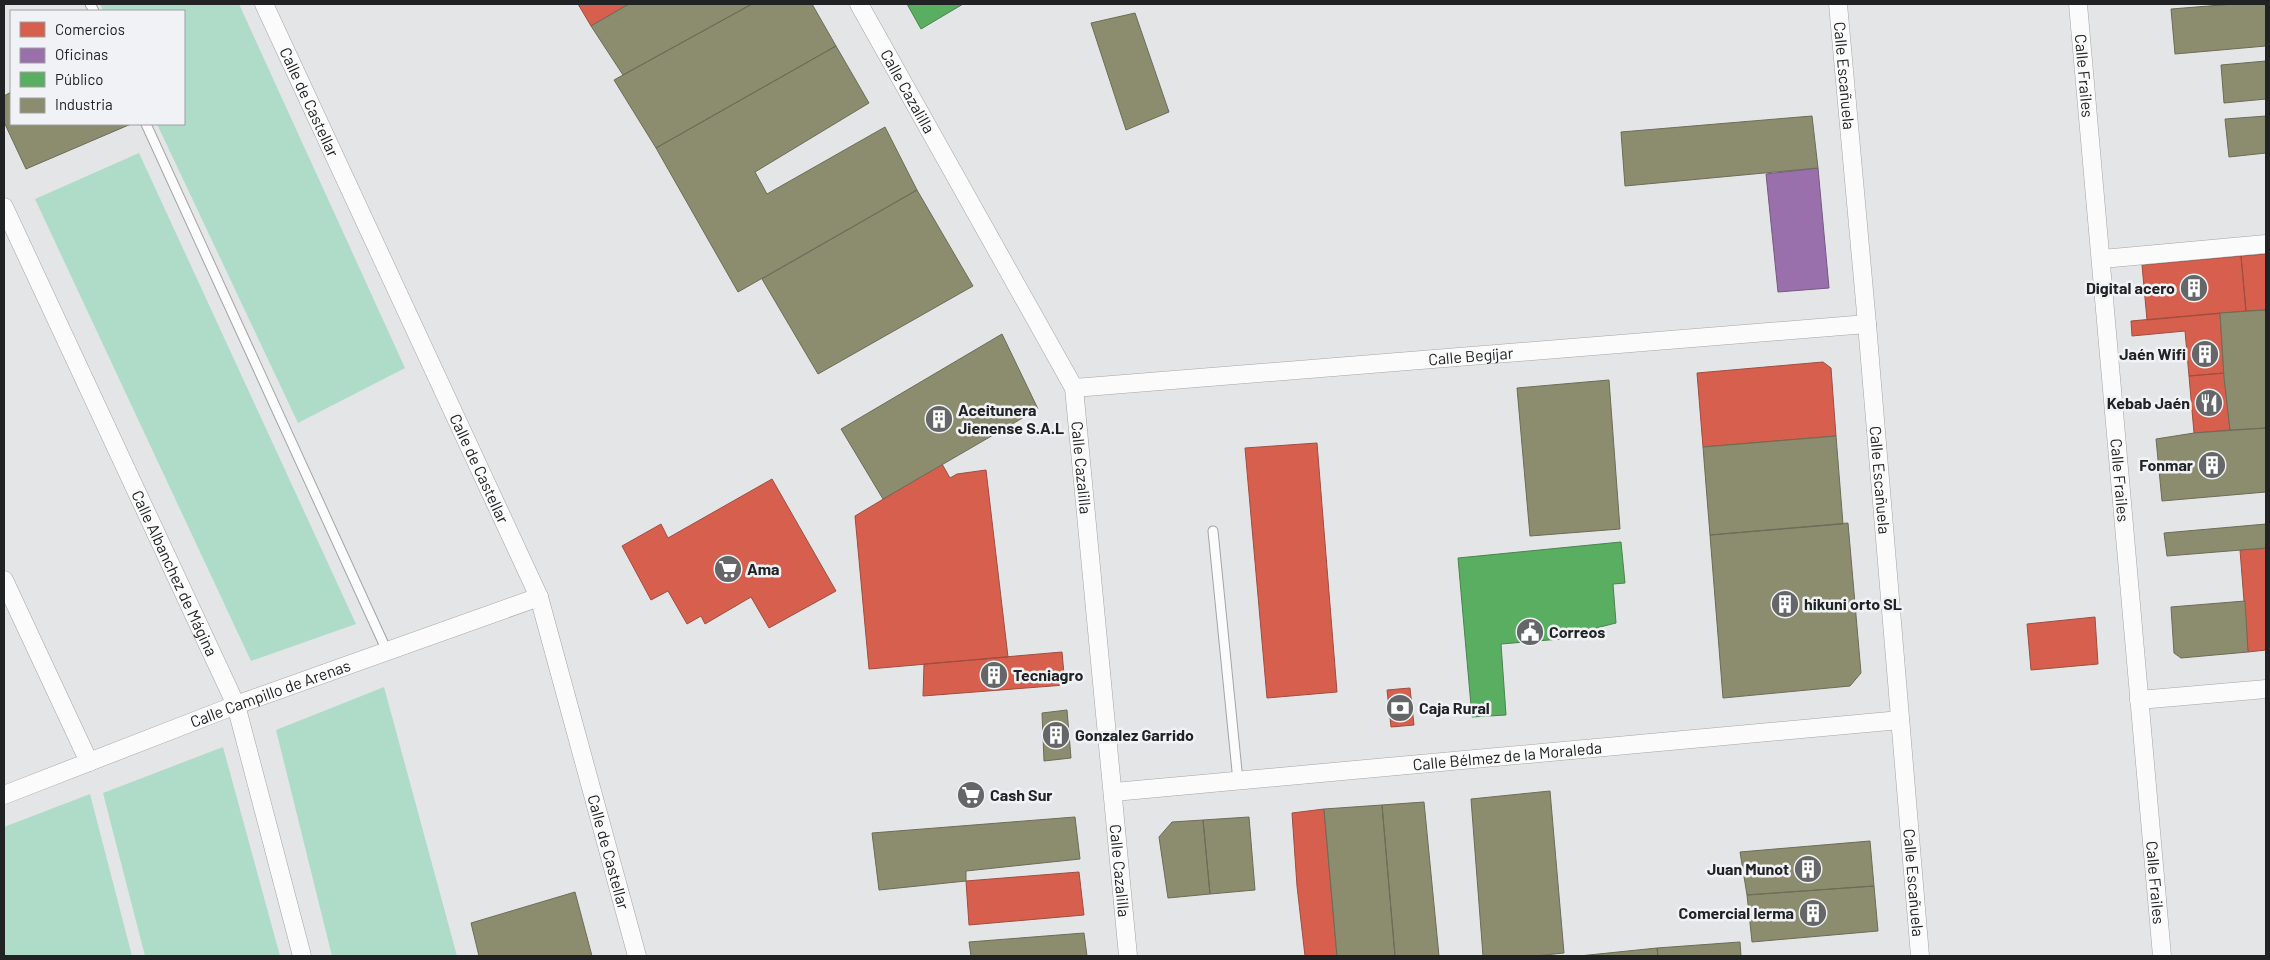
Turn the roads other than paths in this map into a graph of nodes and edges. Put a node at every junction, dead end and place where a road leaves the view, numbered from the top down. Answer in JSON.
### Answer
{"nodes":[{"id":1,"x":264,"y":4,"type":"edge"},
{"id":2,"x":859,"y":4,"type":"edge"},
{"id":3,"x":1838,"y":4,"type":"edge"},
{"id":4,"x":2078,"y":4,"type":"edge"},
{"id":5,"x":146,"y":125,"type":"edge"},
{"id":6,"x":4,"y":206,"type":"edge"},
{"id":7,"x":2266,"y":244,"type":"edge"},
{"id":8,"x":2102,"y":259,"type":"junction"},
{"id":9,"x":1867,"y":324,"type":"junction"},
{"id":10,"x":1074,"y":388,"type":"junction"},
{"id":11,"x":1213,"y":531,"type":"dead end"},
{"id":12,"x":4,"y":580,"type":"edge"},
{"id":13,"x":539,"y":597,"type":"junction"},
{"id":14,"x":387,"y":651,"type":"junction"},
{"id":15,"x":2266,"y":689,"type":"edge"},
{"id":16,"x":2139,"y":700,"type":"junction"},
{"id":17,"x":236,"y":705,"type":"junction"},
{"id":18,"x":1900,"y":720,"type":"junction"},
{"id":19,"x":88,"y":762,"type":"junction"},
{"id":20,"x":1238,"y":781,"type":"junction"},
{"id":21,"x":1114,"y":792,"type":"junction"},
{"id":22,"x":4,"y":795,"type":"edge"},
{"id":23,"x":302,"y":956,"type":"edge"},
{"id":24,"x":637,"y":956,"type":"edge"},
{"id":25,"x":1128,"y":956,"type":"edge"},
{"id":26,"x":1920,"y":956,"type":"edge"},
{"id":27,"x":2162,"y":956,"type":"edge"}],
"edges":[{"from":1,"to":13,"type":"street","name":"Calle de Castellar"},
{"from":2,"to":10,"type":"street","name":"Calle Cazalilla"},
{"from":3,"to":9,"type":"street","name":"Calle Escañuela"},
{"from":4,"to":8,"type":"street","name":"Calle Frailes"},
{"from":5,"to":14,"type":"lane"},
{"from":6,"to":17,"type":"street","name":"Calle Albanchez de Mágina"},
{"from":7,"to":8,"type":"street"},
{"from":8,"to":16,"type":"street","name":"Calle Frailes"},
{"from":9,"to":10,"type":"street","name":"Calle Begíjar"},
{"from":9,"to":18,"type":"street","name":"Calle Escañuela"},
{"from":10,"to":21,"type":"street","name":"Calle Cazalilla"},
{"from":11,"to":20,"type":"lane"},
{"from":12,"to":19,"type":"street"},
{"from":13,"to":14,"type":"street","name":"Calle Campillo de Arenas"},
{"from":13,"to":24,"type":"street","name":"Calle de Castellar"},
{"from":14,"to":17,"type":"street","name":"Calle Campillo de Arenas"},
{"from":15,"to":16,"type":"street"},
{"from":16,"to":27,"type":"street","name":"Calle Frailes"},
{"from":17,"to":19,"type":"street","name":"Calle Campillo de Arenas"},
{"from":17,"to":23,"type":"street","name":"Calle Albanchez de Mágina"},
{"from":18,"to":20,"type":"street","name":"Calle Bélmez de la Moraleda"},
{"from":18,"to":26,"type":"street","name":"Calle Escañuela"},
{"from":19,"to":22,"type":"street","name":"Calle Campillo de Arenas"},
{"from":20,"to":21,"type":"street","name":"Calle Bélmez de la Moraleda"},
{"from":21,"to":25,"type":"street","name":"Calle Cazalilla"}]}
